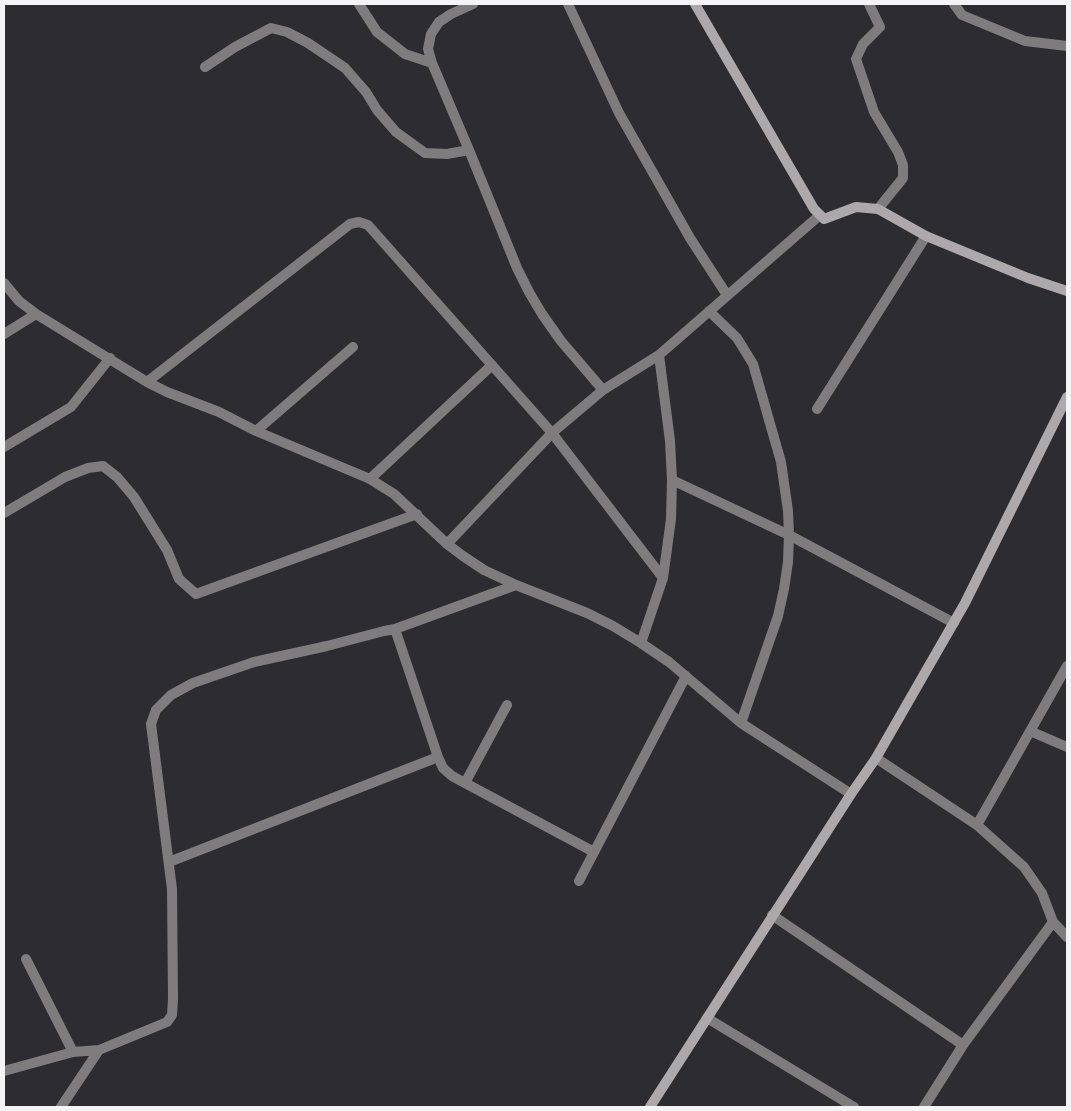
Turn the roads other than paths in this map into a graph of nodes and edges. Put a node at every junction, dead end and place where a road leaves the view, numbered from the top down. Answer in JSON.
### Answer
{"nodes":[{"id":1,"x":359,"y":4,"type":"edge"},
{"id":2,"x":473,"y":4,"type":"edge"},
{"id":3,"x":568,"y":4,"type":"edge"},
{"id":4,"x":695,"y":4,"type":"edge"},
{"id":5,"x":869,"y":4,"type":"edge"},
{"id":6,"x":954,"y":4,"type":"edge"},
{"id":7,"x":1067,"y":46,"type":"edge"},
{"id":8,"x":432,"y":63,"type":"junction"},
{"id":9,"x":205,"y":67,"type":"dead end"},
{"id":10,"x":469,"y":150,"type":"junction"},
{"id":11,"x":878,"y":209,"type":"junction"},
{"id":12,"x":820,"y":215,"type":"junction"},
{"id":13,"x":926,"y":236,"type":"junction"},
{"id":14,"x":4,"y":283,"type":"edge"},
{"id":15,"x":1067,"y":291,"type":"edge"},
{"id":16,"x":727,"y":295,"type":"junction"},
{"id":17,"x":709,"y":310,"type":"junction"},
{"id":18,"x":36,"y":314,"type":"junction"},
{"id":19,"x":4,"y":334,"type":"edge"},
{"id":20,"x":353,"y":347,"type":"dead end"},
{"id":21,"x":658,"y":355,"type":"junction"},
{"id":22,"x":110,"y":358,"type":"junction"},
{"id":23,"x":492,"y":365,"type":"junction"},
{"id":24,"x":147,"y":382,"type":"junction"},
{"id":25,"x":603,"y":390,"type":"junction"},
{"id":26,"x":1067,"y":397,"type":"edge"},
{"id":27,"x":817,"y":409,"type":"dead end"},
{"id":28,"x":256,"y":431,"type":"junction"},
{"id":29,"x":552,"y":433,"type":"junction"},
{"id":30,"x":4,"y":447,"type":"edge"},
{"id":31,"x":370,"y":479,"type":"junction"},
{"id":32,"x":672,"y":480,"type":"junction"},
{"id":33,"x":4,"y":513,"type":"edge"},
{"id":34,"x":417,"y":514,"type":"junction"},
{"id":35,"x":789,"y":535,"type":"junction"},
{"id":36,"x":447,"y":544,"type":"junction"},
{"id":37,"x":663,"y":578,"type":"junction"},
{"id":38,"x":516,"y":584,"type":"junction"},
{"id":39,"x":954,"y":623,"type":"junction"},
{"id":40,"x":395,"y":629,"type":"junction"},
{"id":41,"x":641,"y":642,"type":"junction"},
{"id":42,"x":1067,"y":666,"type":"edge"},
{"id":43,"x":686,"y":676,"type":"junction"},
{"id":44,"x":507,"y":705,"type":"dead end"},
{"id":45,"x":741,"y":723,"type":"junction"},
{"id":46,"x":1030,"y":731,"type":"junction"},
{"id":47,"x":1067,"y":747,"type":"edge"},
{"id":48,"x":438,"y":757,"type":"junction"},
{"id":49,"x":876,"y":758,"type":"junction"},
{"id":50,"x":465,"y":783,"type":"junction"},
{"id":51,"x":850,"y":794,"type":"junction"},
{"id":52,"x":977,"y":825,"type":"junction"},
{"id":53,"x":594,"y":852,"type":"junction"},
{"id":54,"x":168,"y":862,"type":"junction"},
{"id":55,"x":579,"y":881,"type":"dead end"},
{"id":56,"x":772,"y":915,"type":"junction"},
{"id":57,"x":1053,"y":922,"type":"junction"},
{"id":58,"x":1067,"y":937,"type":"edge"},
{"id":59,"x":26,"y":959,"type":"dead end"},
{"id":60,"x":707,"y":1018,"type":"junction"},
{"id":61,"x":963,"y":1045,"type":"junction"},
{"id":62,"x":99,"y":1050,"type":"junction"},
{"id":63,"x":73,"y":1052,"type":"junction"},
{"id":64,"x":4,"y":1071,"type":"edge"},
{"id":65,"x":61,"y":1107,"type":"edge"},
{"id":66,"x":650,"y":1107,"type":"edge"},
{"id":67,"x":854,"y":1107,"type":"edge"},
{"id":68,"x":924,"y":1107,"type":"edge"}],
"edges":[{"from":1,"to":8,"type":"street"},
{"from":2,"to":8,"type":"street"},
{"from":3,"to":16,"type":"street"},
{"from":4,"to":12,"type":"street"},
{"from":5,"to":11,"type":"street"},
{"from":6,"to":7,"type":"street"},
{"from":8,"to":10,"type":"street"},
{"from":9,"to":10,"type":"street"},
{"from":10,"to":25,"type":"street"},
{"from":11,"to":12,"type":"street"},
{"from":11,"to":13,"type":"street"},
{"from":12,"to":16,"type":"street"},
{"from":13,"to":15,"type":"street"},
{"from":13,"to":27,"type":"street"},
{"from":14,"to":18,"type":"street"},
{"from":16,"to":17,"type":"street"},
{"from":17,"to":21,"type":"street"},
{"from":17,"to":35,"type":"street"},
{"from":18,"to":19,"type":"street"},
{"from":18,"to":22,"type":"street"},
{"from":20,"to":28,"type":"street"},
{"from":21,"to":25,"type":"street"},
{"from":21,"to":32,"type":"street"},
{"from":22,"to":24,"type":"street"},
{"from":22,"to":30,"type":"street"},
{"from":23,"to":24,"type":"street"},
{"from":23,"to":29,"type":"street"},
{"from":23,"to":31,"type":"street"},
{"from":24,"to":28,"type":"street"},
{"from":25,"to":29,"type":"street"},
{"from":26,"to":39,"type":"street"},
{"from":28,"to":31,"type":"street"},
{"from":29,"to":36,"type":"street"},
{"from":29,"to":37,"type":"street"},
{"from":31,"to":34,"type":"street"},
{"from":32,"to":35,"type":"street"},
{"from":32,"to":37,"type":"street"},
{"from":33,"to":34,"type":"street"},
{"from":34,"to":36,"type":"street"},
{"from":35,"to":39,"type":"street"},
{"from":35,"to":45,"type":"street"},
{"from":36,"to":38,"type":"street"},
{"from":37,"to":41,"type":"street"},
{"from":38,"to":40,"type":"street"},
{"from":38,"to":41,"type":"street"},
{"from":39,"to":49,"type":"street"},
{"from":40,"to":48,"type":"street"},
{"from":40,"to":54,"type":"street"},
{"from":41,"to":43,"type":"street"},
{"from":42,"to":46,"type":"street"},
{"from":43,"to":45,"type":"street"},
{"from":43,"to":53,"type":"street"},
{"from":44,"to":50,"type":"street"},
{"from":45,"to":51,"type":"street"},
{"from":46,"to":47,"type":"street"},
{"from":46,"to":52,"type":"street"},
{"from":48,"to":50,"type":"street"},
{"from":48,"to":54,"type":"street"},
{"from":49,"to":51,"type":"street"},
{"from":49,"to":52,"type":"street"},
{"from":50,"to":53,"type":"street"},
{"from":51,"to":56,"type":"street"},
{"from":52,"to":57,"type":"street"},
{"from":53,"to":55,"type":"street"},
{"from":54,"to":62,"type":"street"},
{"from":56,"to":60,"type":"street"},
{"from":56,"to":61,"type":"street"},
{"from":57,"to":58,"type":"street"},
{"from":57,"to":61,"type":"street"},
{"from":59,"to":63,"type":"street"},
{"from":60,"to":66,"type":"street"},
{"from":60,"to":67,"type":"street"},
{"from":61,"to":68,"type":"street"},
{"from":62,"to":63,"type":"street"},
{"from":62,"to":65,"type":"street"},
{"from":63,"to":64,"type":"street"}]}
